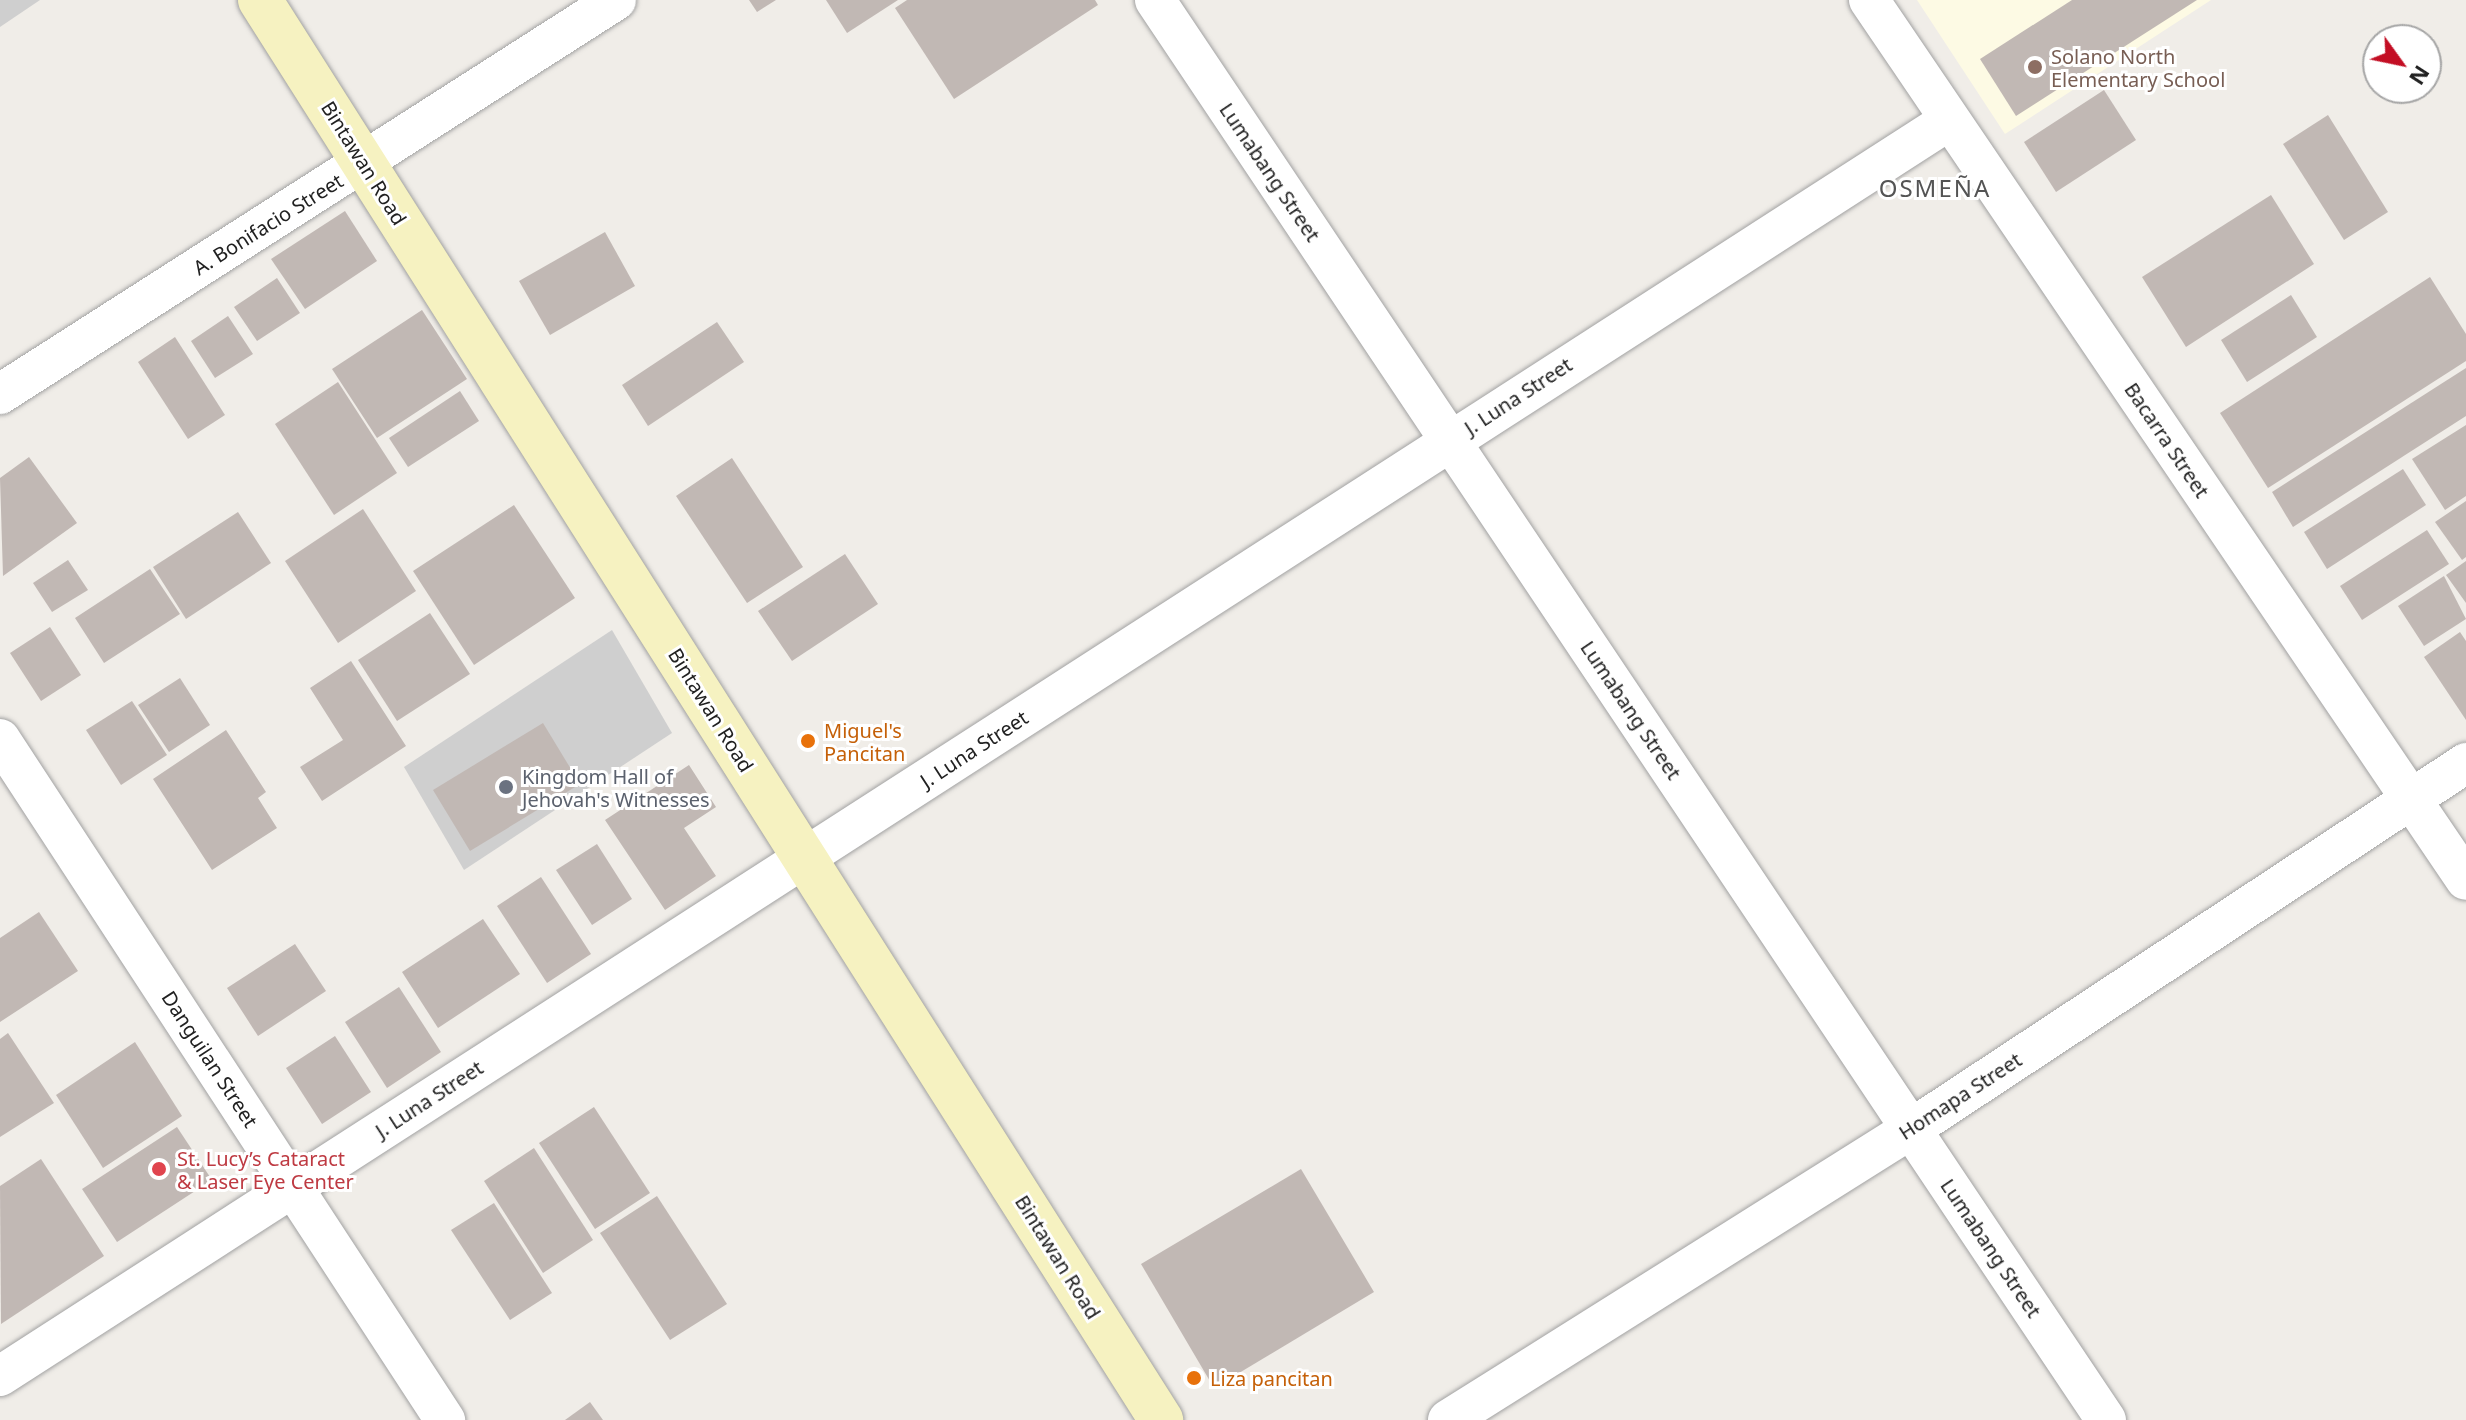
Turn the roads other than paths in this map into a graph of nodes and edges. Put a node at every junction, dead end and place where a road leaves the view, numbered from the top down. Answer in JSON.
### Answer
{"nodes":[{"id":1,"x":260,"y":0,"type":"edge"},
{"id":2,"x":616,"y":0,"type":"edge"},
{"id":3,"x":1155,"y":0,"type":"edge"},
{"id":4,"x":1869,"y":0,"type":"edge"},
{"id":5,"x":1948,"y":121,"type":"junction"},
{"id":6,"x":364,"y":163,"type":"junction"},
{"id":7,"x":0,"y":394,"type":"edge"},
{"id":8,"x":1450,"y":440,"type":"junction"},
{"id":9,"x":0,"y":739,"type":"edge"},
{"id":10,"x":2466,"y":763,"type":"edge"},
{"id":11,"x":2412,"y":798,"type":"junction"},
{"id":12,"x":805,"y":858,"type":"junction"},
{"id":13,"x":2466,"y":880,"type":"edge"},
{"id":14,"x":1911,"y":1129,"type":"junction"},
{"id":15,"x":293,"y":1185,"type":"junction"},
{"id":16,"x":0,"y":1376,"type":"edge"},
{"id":17,"x":445,"y":1420,"type":"edge"},
{"id":18,"x":1161,"y":1420,"type":"edge"},
{"id":19,"x":1448,"y":1420,"type":"edge"},
{"id":20,"x":2106,"y":1420,"type":"edge"}],
"edges":[{"from":1,"to":6,"type":"main road","name":"Bintawan Road"},
{"from":2,"to":6,"type":"street","name":"A. Bonifacio Street"},
{"from":3,"to":8,"type":"street","name":"Lumabang Street"},
{"from":4,"to":5,"type":"street","name":"Bacarra Street"},
{"from":5,"to":8,"type":"street","name":"J. Luna Street"},
{"from":5,"to":11,"type":"street","name":"Bacarra Street"},
{"from":6,"to":7,"type":"street","name":"A. Bonifacio Street"},
{"from":6,"to":12,"type":"main road","name":"Bintawan Road"},
{"from":8,"to":12,"type":"street","name":"J. Luna Street"},
{"from":8,"to":14,"type":"street","name":"Lumabang Street"},
{"from":9,"to":15,"type":"street","name":"Danguilan Street"},
{"from":10,"to":11,"type":"street","name":"Homapa Street"},
{"from":11,"to":13,"type":"street","name":"Bacarra Street"},
{"from":11,"to":14,"type":"street","name":"Homapa Street"},
{"from":12,"to":15,"type":"street","name":"J. Luna Street"},
{"from":12,"to":18,"type":"main road","name":"Bintawan Road"},
{"from":14,"to":19,"type":"street","name":"Homapa Street"},
{"from":14,"to":20,"type":"street","name":"Lumabang Street"},
{"from":15,"to":16,"type":"street","name":"J. Luna Street"},
{"from":15,"to":17,"type":"street","name":"Danguilan Street"}]}
